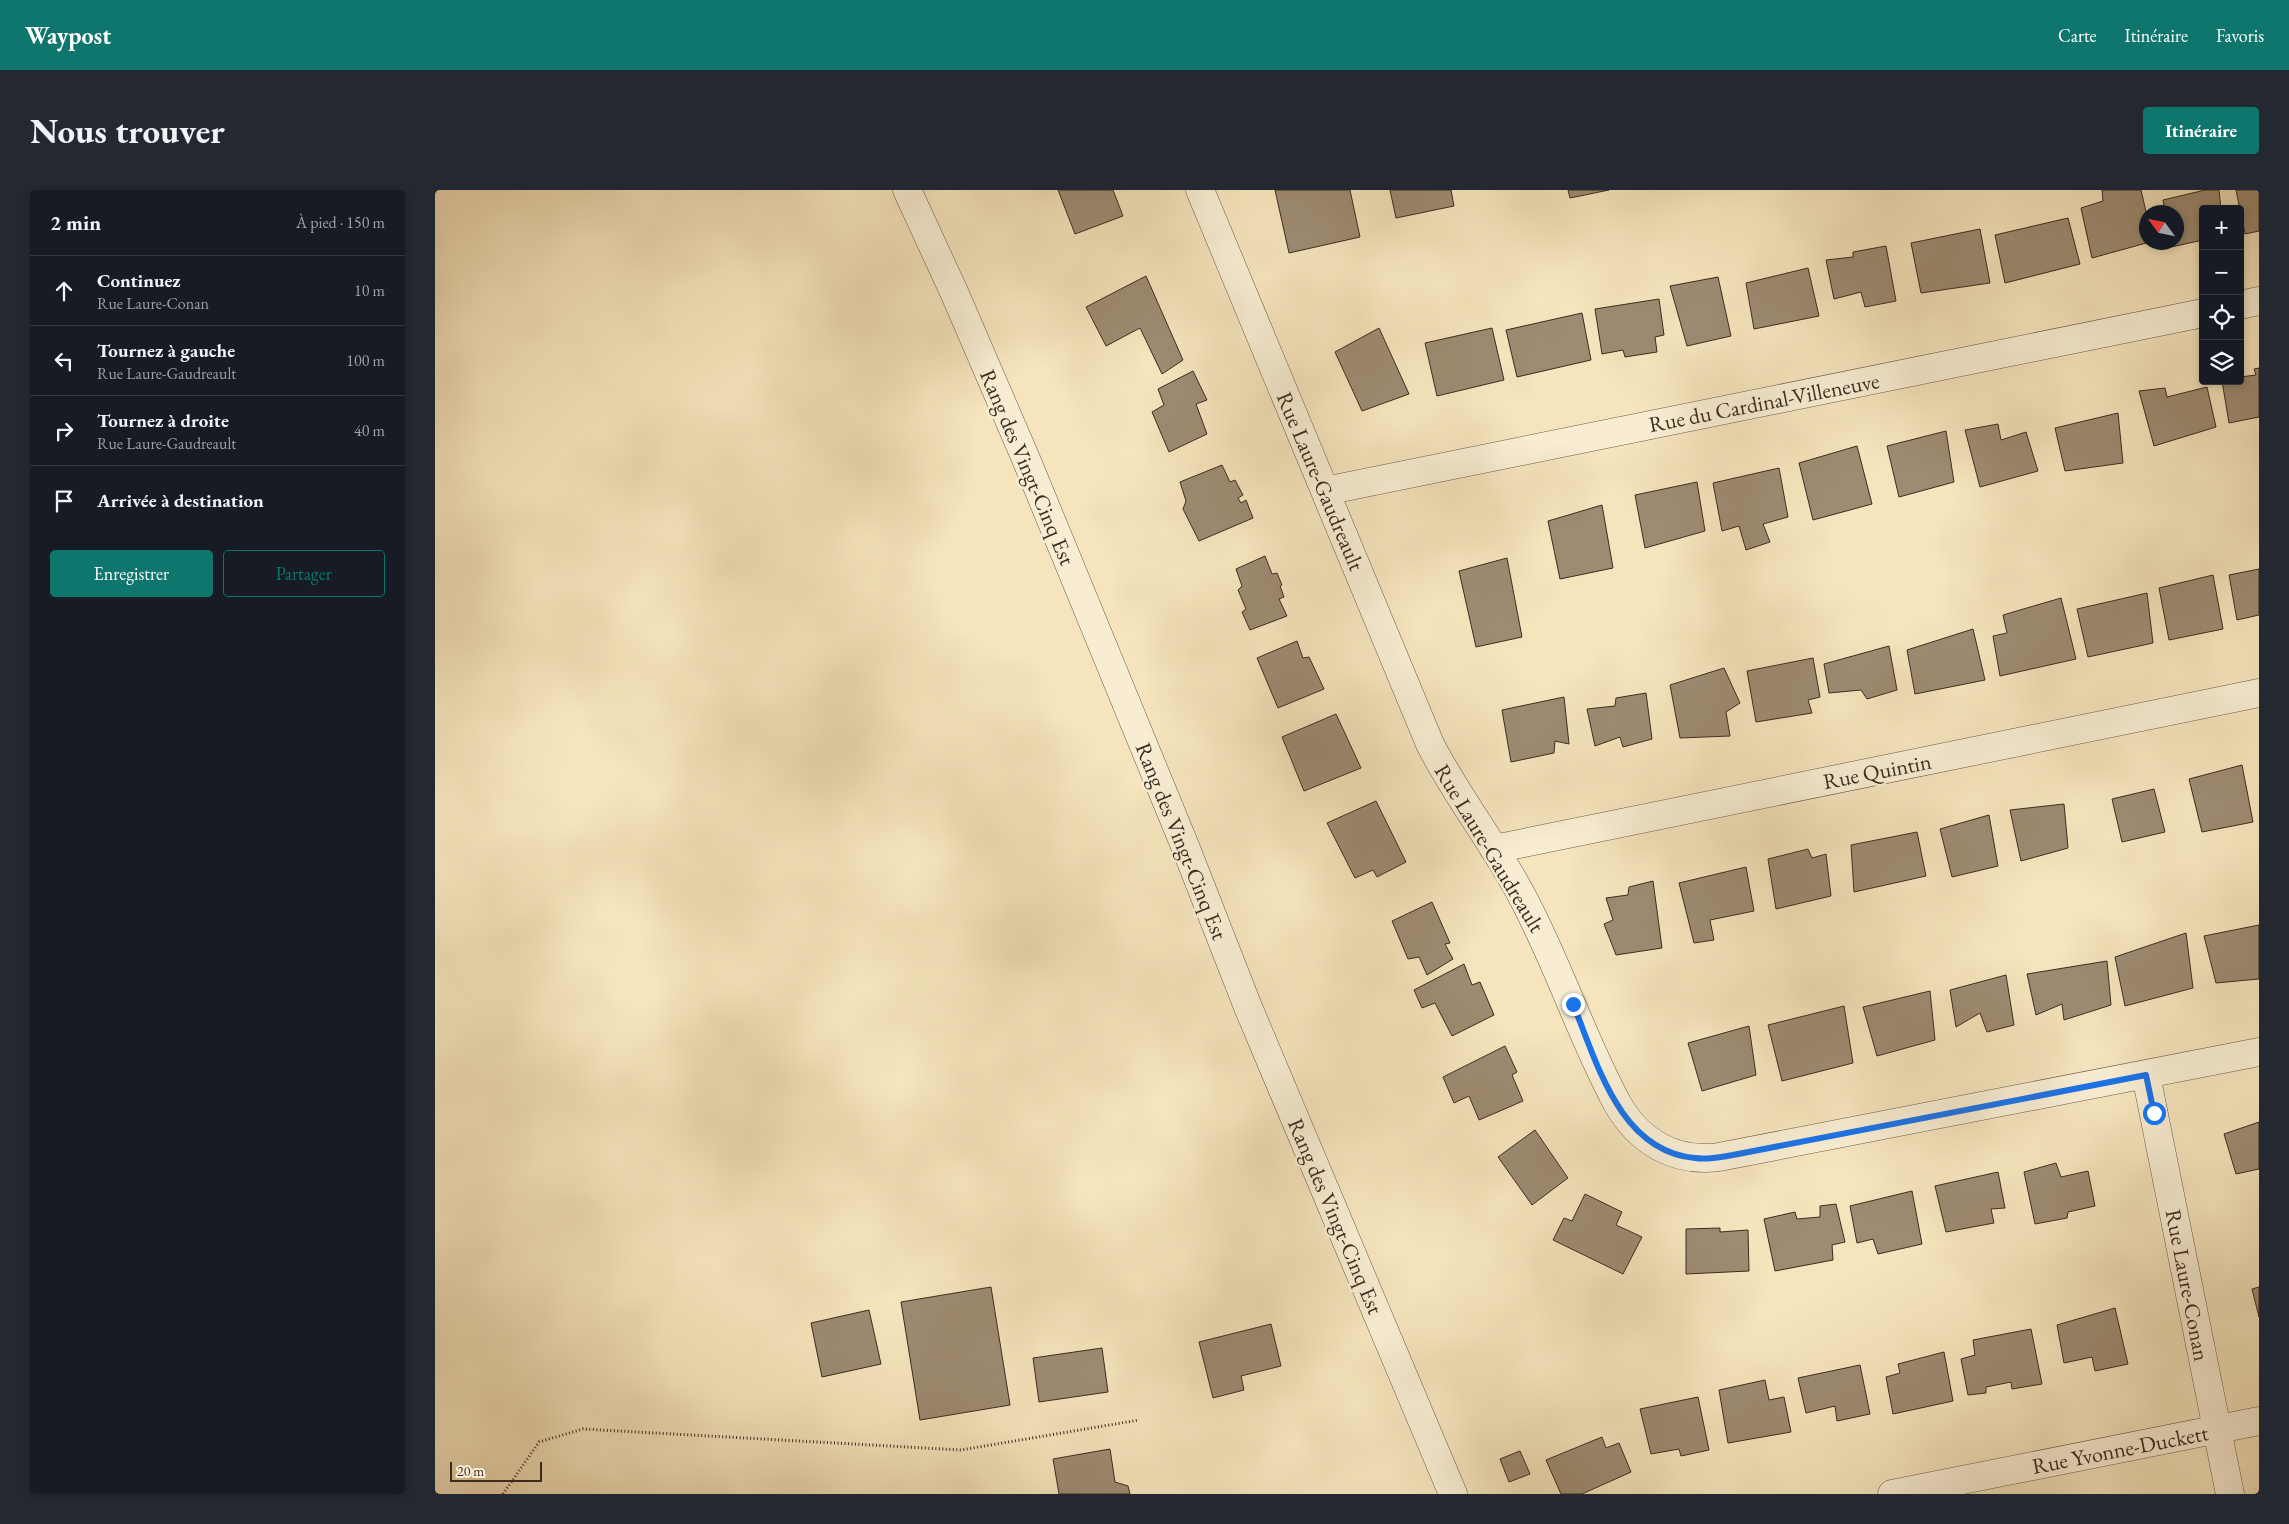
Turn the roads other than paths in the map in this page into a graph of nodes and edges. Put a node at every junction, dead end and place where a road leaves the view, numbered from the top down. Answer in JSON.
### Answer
{"nodes":[{"id":1,"x":907,"y":190,"type":"edge"},
{"id":2,"x":1200,"y":190,"type":"edge"},
{"id":3,"x":2259,"y":301,"type":"edge"},
{"id":4,"x":2244,"y":304,"type":"edge"},
{"id":5,"x":2199,"y":314,"type":"edge"},
{"id":6,"x":1325,"y":490,"type":"junction"},
{"id":7,"x":2259,"y":693,"type":"edge"},
{"id":8,"x":1494,"y":848,"type":"junction"},
{"id":9,"x":2259,"y":1052,"type":"edge"},
{"id":10,"x":2146,"y":1075,"type":"junction"},
{"id":11,"x":2259,"y":1421,"type":"edge"},
{"id":12,"x":2217,"y":1429,"type":"junction"},
{"id":13,"x":1453,"y":1494,"type":"edge"},
{"id":14,"x":1892,"y":1494,"type":"edge"},
{"id":15,"x":2230,"y":1494,"type":"edge"}],
"edges":[{"from":1,"to":13,"type":"street","name":"Rang des Vingt-Cinq Est"},
{"from":2,"to":6,"type":"street","name":"Rue Laure-Gaudreault"},
{"from":3,"to":4,"type":"street"},
{"from":5,"to":6,"type":"street","name":"Rue du Cardinal-Villeneuve"},
{"from":6,"to":8,"type":"street","name":"Rue Laure-Gaudreault"},
{"from":7,"to":8,"type":"street","name":"Rue Quintin"},
{"from":8,"to":10,"type":"street","name":"Rue Laure-Gaudreault"},
{"from":9,"to":10,"type":"street","name":"Rue Laure-Gaudreault"},
{"from":10,"to":12,"type":"street","name":"Rue Laure-Conan"},
{"from":11,"to":12,"type":"street","name":"Rue Yvonne-Duckett"},
{"from":12,"to":14,"type":"street","name":"Rue Yvonne-Duckett"},
{"from":12,"to":15,"type":"street","name":"Rue Laure-Conan"}]}
